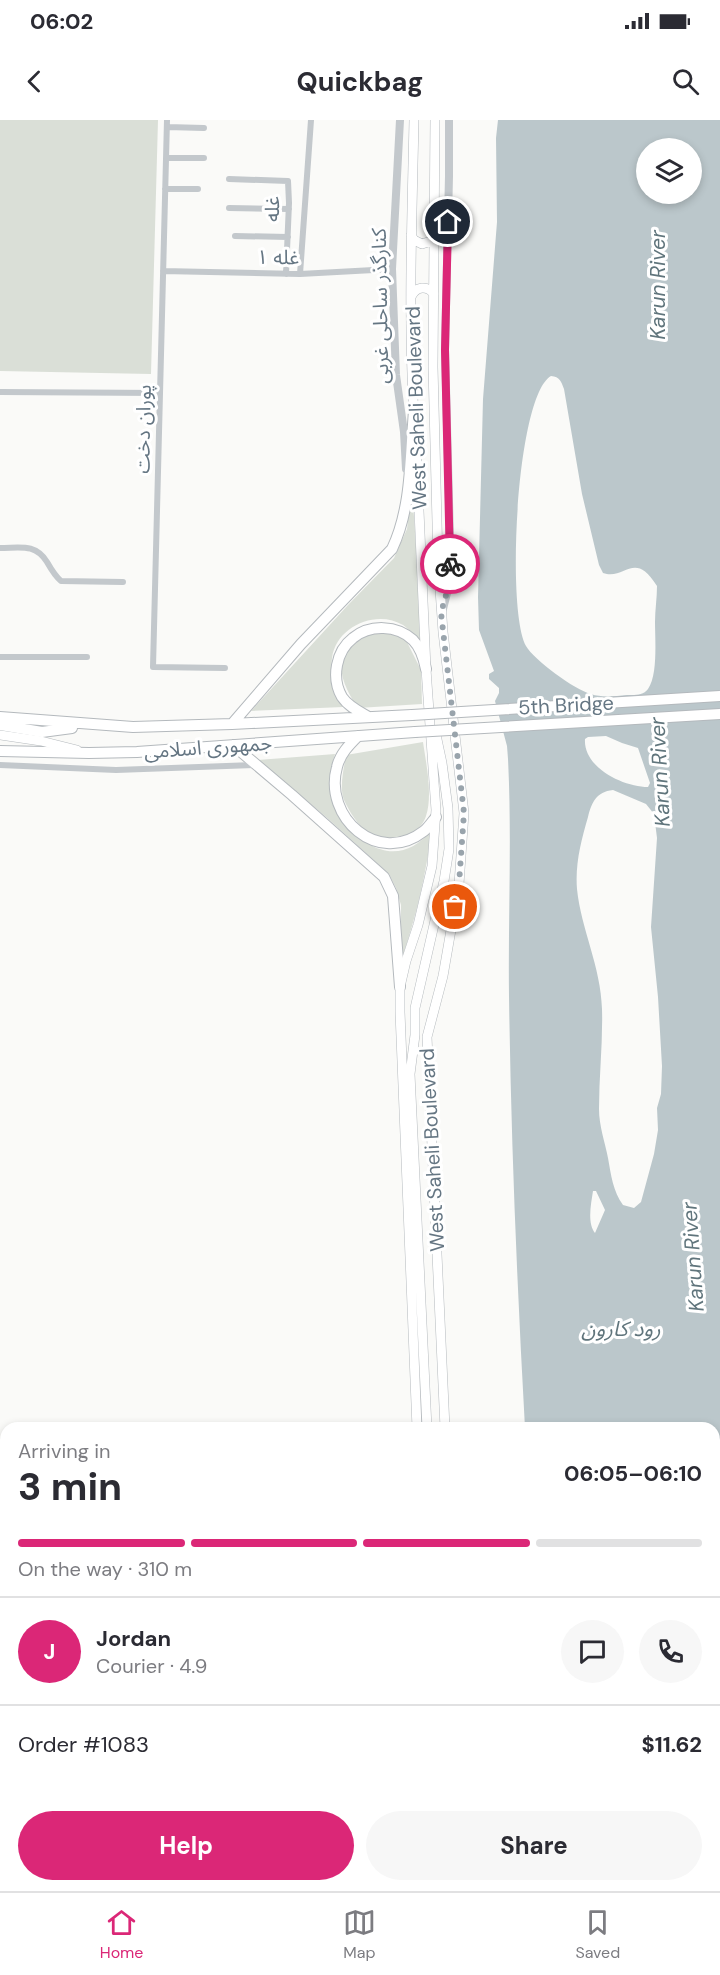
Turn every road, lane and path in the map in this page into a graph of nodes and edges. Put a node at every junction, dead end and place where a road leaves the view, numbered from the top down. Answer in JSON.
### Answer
{"nodes":[{"id":1,"x":311,"y":120,"type":"edge"},
{"id":2,"x":400,"y":120,"type":"edge"},
{"id":3,"x":414,"y":120,"type":"edge"},
{"id":4,"x":435,"y":120,"type":"edge"},
{"id":5,"x":449,"y":120,"type":"edge"},
{"id":6,"x":167,"y":123,"type":"edge"},
{"id":7,"x":204,"y":128,"type":"dead end"},
{"id":8,"x":166,"y":158,"type":"junction"},
{"id":9,"x":204,"y":158,"type":"dead end"},
{"id":10,"x":229,"y":179,"type":"dead end"},
{"id":11,"x":165,"y":189,"type":"junction"},
{"id":12,"x":198,"y":189,"type":"dead end"},
{"id":13,"x":229,"y":208,"type":"dead end"},
{"id":14,"x":289,"y":209,"type":"junction"},
{"id":15,"x":411,"y":235,"type":"junction"},
{"id":16,"x":235,"y":236,"type":"dead end"},
{"id":17,"x":434,"y":236,"type":"junction"},
{"id":18,"x":288,"y":237,"type":"junction"},
{"id":19,"x":392,"y":269,"type":"junction"},
{"id":20,"x":163,"y":271,"type":"junction"},
{"id":21,"x":286,"y":274,"type":"junction"},
{"id":22,"x":300,"y":274,"type":"junction"},
{"id":23,"x":434,"y":294,"type":"junction"},
{"id":24,"x":411,"y":297,"type":"junction"},
{"id":25,"x":0,"y":392,"type":"edge"},
{"id":26,"x":160,"y":393,"type":"junction"},
{"id":27,"x":414,"y":411,"type":"junction"},
{"id":28,"x":407,"y":490,"type":"junction"},
{"id":29,"x":0,"y":548,"type":"edge"},
{"id":30,"x":123,"y":582,"type":"dead end"},
{"id":31,"x":441,"y":613,"type":"junction"},
{"id":32,"x":0,"y":657,"type":"edge"},
{"id":33,"x":87,"y":657,"type":"dead end"},
{"id":34,"x":225,"y":668,"type":"dead end"},
{"id":35,"x":426,"y":669,"type":"junction"},
{"id":36,"x":428,"y":695,"type":"junction"},
{"id":37,"x":720,"y":696,"type":"edge"},
{"id":38,"x":720,"y":714,"type":"edge"},
{"id":39,"x":412,"y":715,"type":"joint"},
{"id":40,"x":0,"y":717,"type":"edge"},
{"id":41,"x":368,"y":717,"type":"junction"},
{"id":42,"x":232,"y":724,"type":"junction"},
{"id":43,"x":0,"y":725,"type":"edge"},
{"id":44,"x":93,"y":725,"type":"junction"},
{"id":45,"x":415,"y":732,"type":"joint"},
{"id":46,"x":0,"y":735,"type":"edge"},
{"id":47,"x":358,"y":736,"type":"junction"},
{"id":48,"x":233,"y":745,"type":"junction"},
{"id":49,"x":0,"y":751,"type":"edge"},
{"id":50,"x":90,"y":753,"type":"junction"},
{"id":51,"x":0,"y":765,"type":"edge"},
{"id":52,"x":257,"y":765,"type":"junction"},
{"id":53,"x":436,"y":817,"type":"junction"},
{"id":54,"x":400,"y":987,"type":"junction"},
{"id":55,"x":417,"y":1422,"type":"edge"},
{"id":56,"x":427,"y":1422,"type":"edge"},
{"id":57,"x":445,"y":1422,"type":"edge"}],
"edges":[{"from":1,"to":22,"type":"street"},
{"from":2,"to":19,"type":"street","name":"کنارگذر ساحلی غربی"},
{"from":3,"to":15,"type":"main road","name":"West Saheli Boulevard"},
{"from":4,"to":17,"type":"main road","name":"West Saheli Boulevard"},
{"from":5,"to":31,"type":"street"},
{"from":6,"to":7,"type":"street"},
{"from":6,"to":8,"type":"street","name":"پوران دخت"},
{"from":8,"to":9,"type":"street"},
{"from":8,"to":11,"type":"street","name":"پوران دخت"},
{"from":10,"to":14,"type":"street","name":"غله"},
{"from":11,"to":12,"type":"street"},
{"from":11,"to":20,"type":"street","name":"پوران دخت"},
{"from":13,"to":14,"type":"street"},
{"from":14,"to":18,"type":"street","name":"غله"},
{"from":15,"to":17,"type":"main road"},
{"from":15,"to":24,"type":"main road","name":"West Saheli Boulevard"},
{"from":16,"to":18,"type":"street"},
{"from":17,"to":23,"type":"main road","name":"West Saheli Boulevard"},
{"from":18,"to":21,"type":"street","name":"غله"},
{"from":19,"to":22,"type":"street","name":"غله ۱"},
{"from":19,"to":28,"type":"street","name":"کنارگذر ساحلی غربی"},
{"from":20,"to":21,"type":"street","name":"غله ۱"},
{"from":20,"to":26,"type":"street","name":"پوران دخت"},
{"from":21,"to":22,"type":"street","name":"غله ۱"},
{"from":23,"to":24,"type":"main road"},
{"from":23,"to":31,"type":"main road","name":"West Saheli Boulevard"},
{"from":24,"to":27,"type":"main road","name":"West Saheli Boulevard"},
{"from":25,"to":26,"type":"street"},
{"from":26,"to":34,"type":"street","name":"پوران دخت"},
{"from":27,"to":28,"type":"highway"},
{"from":27,"to":35,"type":"main road","name":"West Saheli Boulevard"},
{"from":28,"to":42,"type":"highway"},
{"from":29,"to":30,"type":"street"},
{"from":31,"to":57,"type":"main road","name":"West Saheli Boulevard"},
{"from":32,"to":33,"type":"street"},
{"from":35,"to":36,"type":"main road","name":"West Saheli Boulevard"},
{"from":35,"to":41,"type":"highway"},
{"from":36,"to":53,"type":"main road","name":"West Saheli Boulevard"},
{"from":36,"to":56,"type":"main road","name":"West Saheli Boulevard"},
{"from":37,"to":39,"type":"highway","name":"5th Bridge","bridge":true},
{"from":38,"to":45,"type":"highway","name":"5th Bridge","bridge":true},
{"from":39,"to":41,"type":"highway","name":"جمهوری اسلامی"},
{"from":40,"to":44,"type":"highway","name":"جمهوری اسلامی"},
{"from":41,"to":42,"type":"highway","name":"جمهوری اسلامی"},
{"from":42,"to":44,"type":"highway","name":"جمهوری اسلامی"},
{"from":43,"to":44,"type":"highway"},
{"from":45,"to":47,"type":"highway","name":"جمهوری اسلامی"},
{"from":46,"to":50,"type":"main road"},
{"from":47,"to":48,"type":"highway","name":"جمهوری اسلامی"},
{"from":47,"to":53,"type":"highway"},
{"from":48,"to":50,"type":"highway","name":"جمهوری اسلامی"},
{"from":48,"to":52,"type":"highway"},
{"from":49,"to":50,"type":"highway","name":"جمهوری اسلامی"},
{"from":51,"to":52,"type":"street"},
{"from":52,"to":54,"type":"highway"},
{"from":53,"to":54,"type":"main road","name":"West Saheli Boulevard"},
{"from":54,"to":55,"type":"main road","name":"West Saheli Boulevard"}]}
